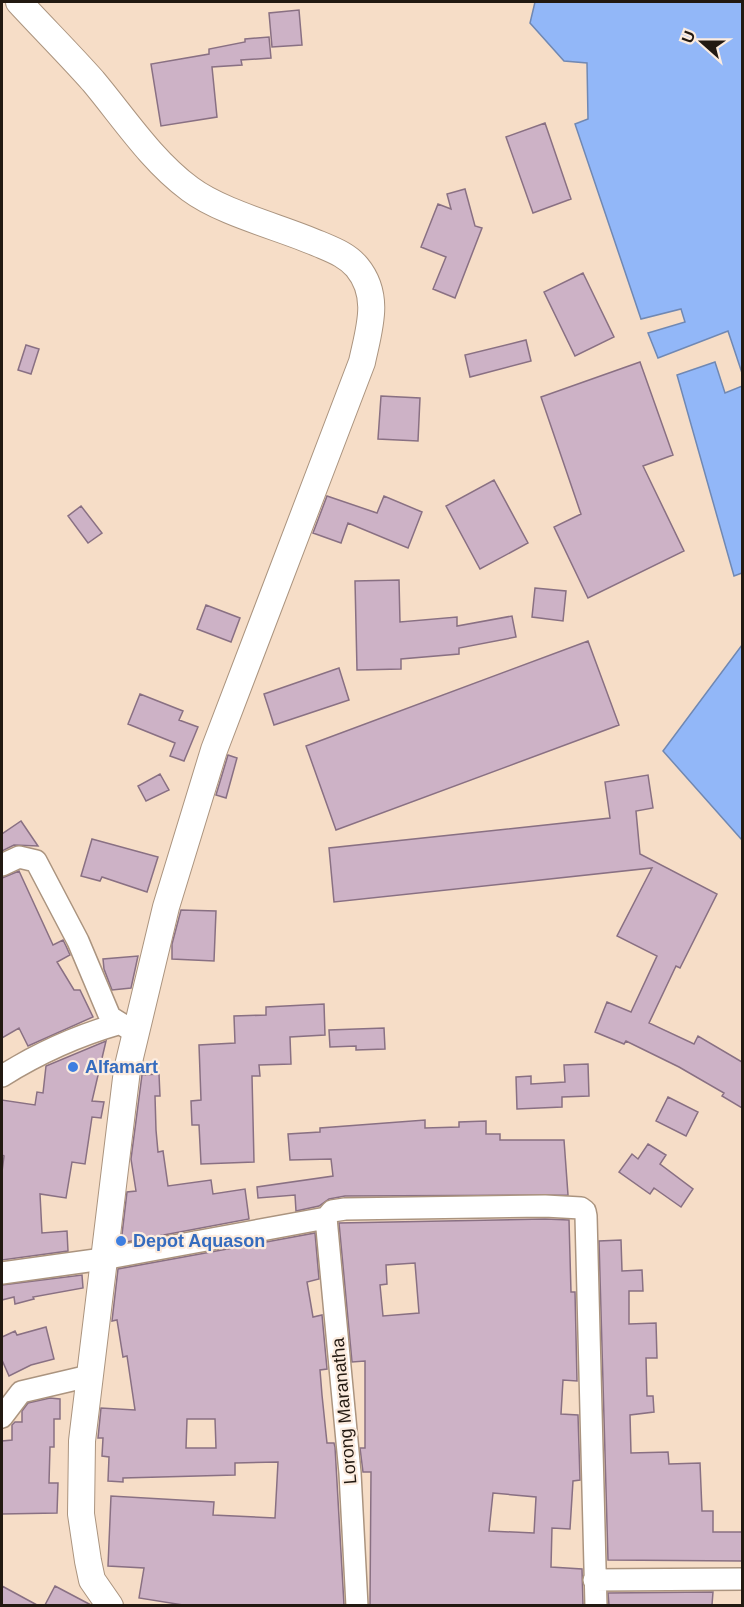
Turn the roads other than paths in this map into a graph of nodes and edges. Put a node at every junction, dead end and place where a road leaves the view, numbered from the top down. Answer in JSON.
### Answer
{"nodes":[{"id":1,"x":19,"y":2,"type":"edge"},
{"id":2,"x":2,"y":865,"type":"edge"},
{"id":3,"x":127,"y":1028,"type":"junction"},
{"id":4,"x":2,"y":1076,"type":"edge"},
{"id":5,"x":326,"y":1218,"type":"junction"},
{"id":6,"x":103,"y":1259,"type":"junction"},
{"id":7,"x":2,"y":1273,"type":"edge"},
{"id":8,"x":89,"y":1376,"type":"junction"},
{"id":9,"x":2,"y":1417,"type":"edge"},
{"id":10,"x":742,"y":1579,"type":"edge"},
{"id":11,"x":594,"y":1580,"type":"junction"},
{"id":12,"x":110,"y":1605,"type":"edge"},
{"id":13,"x":357,"y":1605,"type":"edge"},
{"id":14,"x":596,"y":1605,"type":"edge"}],
"edges":[{"from":1,"to":3,"type":"street"},
{"from":2,"to":3,"type":"street"},
{"from":3,"to":4,"type":"street"},
{"from":3,"to":6,"type":"street"},
{"from":5,"to":6,"type":"street"},
{"from":5,"to":11,"type":"street"},
{"from":5,"to":13,"type":"street","name":"Lorong Maranatha"},
{"from":6,"to":7,"type":"street"},
{"from":6,"to":8,"type":"street"},
{"from":8,"to":9,"type":"street"},
{"from":8,"to":12,"type":"street"},
{"from":10,"to":11,"type":"street"},
{"from":11,"to":14,"type":"street"}]}
